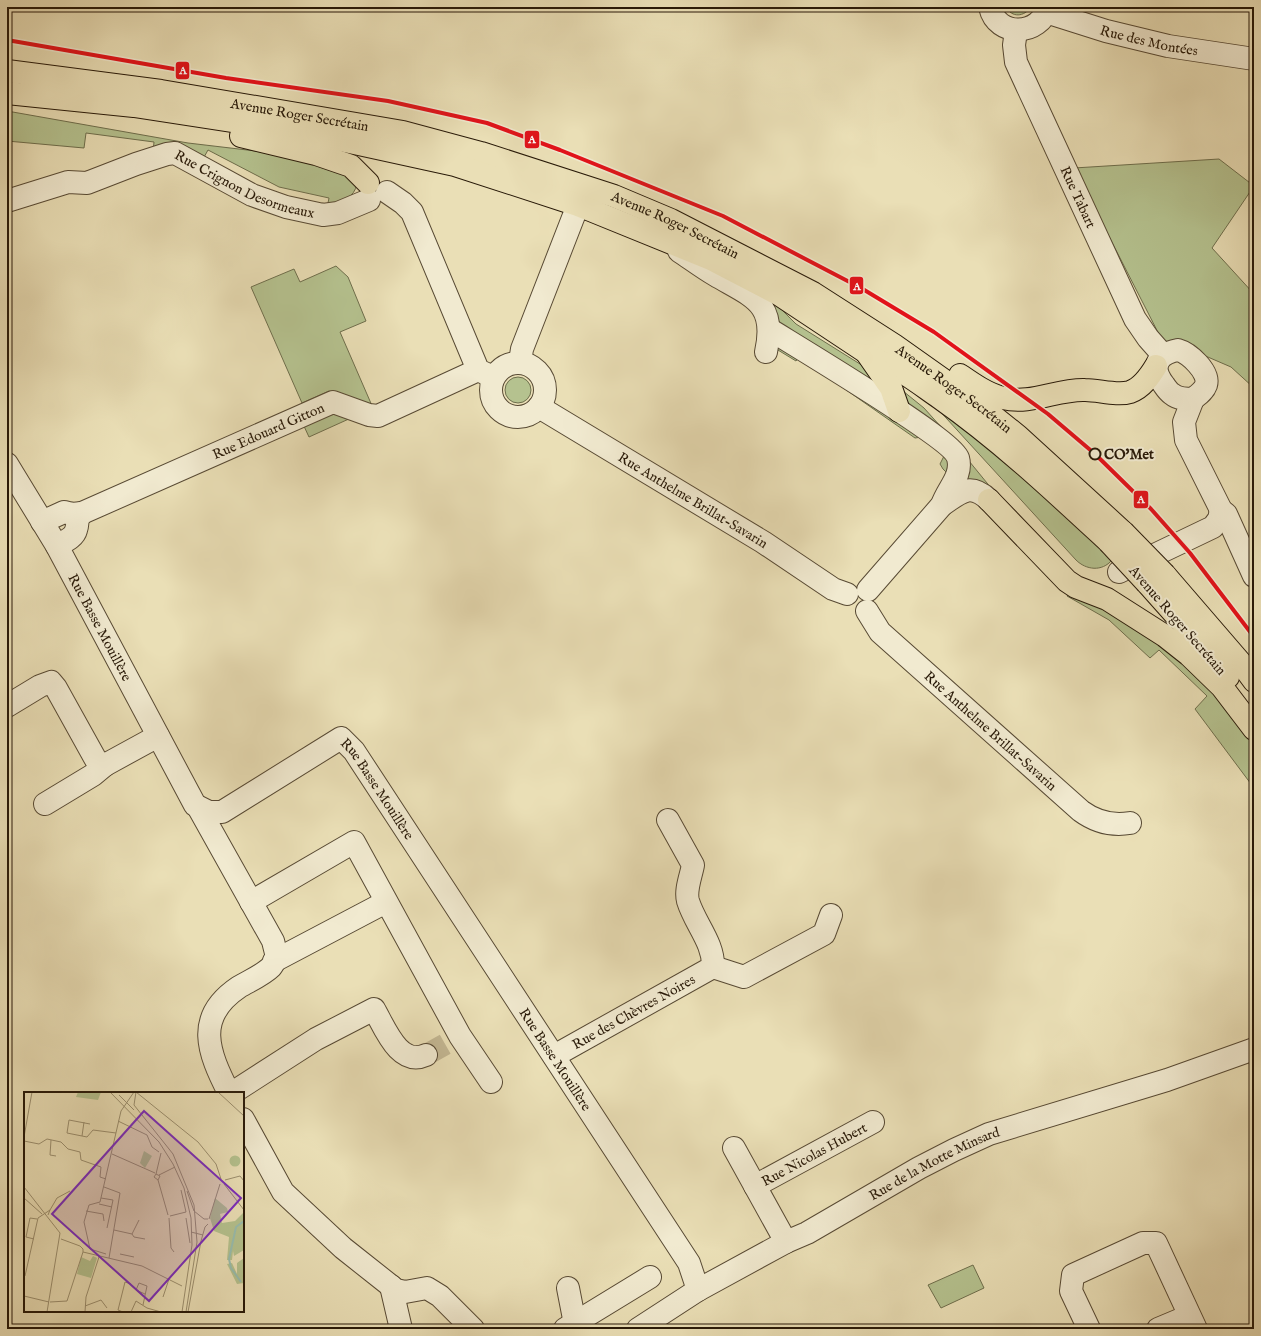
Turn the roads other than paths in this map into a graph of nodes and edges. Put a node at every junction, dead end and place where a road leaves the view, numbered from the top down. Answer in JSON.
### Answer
{"nodes":[{"id":1,"x":990,"y":7,"type":"edge"},
{"id":2,"x":1047,"y":9,"type":"edge"},
{"id":3,"x":1016,"y":30,"type":"junction"},
{"id":4,"x":1254,"y":59,"type":"edge"},
{"id":5,"x":7,"y":68,"type":"edge"},
{"id":6,"x":7,"y":72,"type":"edge"},
{"id":7,"x":56,"y":79,"type":"junction"},
{"id":8,"x":7,"y":93,"type":"edge"},
{"id":9,"x":7,"y":100,"type":"edge"},
{"id":10,"x":375,"y":192,"type":"junction"},
{"id":11,"x":582,"y":195,"type":"junction"},
{"id":12,"x":7,"y":201,"type":"edge"},
{"id":13,"x":662,"y":239,"type":"junction"},
{"id":14,"x":773,"y":272,"type":"junction"},
{"id":15,"x":769,"y":329,"type":"junction"},
{"id":16,"x":766,"y":352,"type":"dead end"},
{"id":17,"x":865,"y":352,"type":"junction"},
{"id":18,"x":1160,"y":361,"type":"junction"},
{"id":19,"x":520,"y":362,"type":"junction"},
{"id":20,"x":486,"y":373,"type":"junction"},
{"id":21,"x":1193,"y":399,"type":"junction"},
{"id":22,"x":539,"y":407,"type":"junction"},
{"id":23,"x":899,"y":411,"type":"junction"},
{"id":24,"x":7,"y":464,"type":"edge"},
{"id":25,"x":988,"y":500,"type":"joint"},
{"id":26,"x":942,"y":505,"type":"junction"},
{"id":27,"x":1221,"y":510,"type":"junction"},
{"id":28,"x":82,"y":513,"type":"junction"},
{"id":29,"x":42,"y":522,"type":"junction"},
{"id":30,"x":1116,"y":537,"type":"junction"},
{"id":31,"x":57,"y":546,"type":"junction"},
{"id":32,"x":1119,"y":572,"type":"dead end"},
{"id":33,"x":1254,"y":576,"type":"edge"},
{"id":34,"x":1156,"y":579,"type":"junction"},
{"id":35,"x":868,"y":590,"type":"junction"},
{"id":36,"x":847,"y":594,"type":"junction"},
{"id":37,"x":867,"y":611,"type":"junction"},
{"id":38,"x":1254,"y":681,"type":"edge"},
{"id":39,"x":7,"y":706,"type":"edge"},
{"id":40,"x":1254,"y":711,"type":"edge"},
{"id":41,"x":1254,"y":729,"type":"edge"},
{"id":42,"x":158,"y":736,"type":"junction"},
{"id":43,"x":105,"y":765,"type":"junction"},
{"id":44,"x":45,"y":804,"type":"dead end"},
{"id":45,"x":198,"y":807,"type":"junction"},
{"id":46,"x":668,"y":820,"type":"dead end"},
{"id":47,"x":1130,"y":823,"type":"dead end"},
{"id":48,"x":251,"y":902,"type":"junction"},
{"id":49,"x":386,"y":902,"type":"junction"},
{"id":50,"x":831,"y":915,"type":"dead end"},
{"id":51,"x":274,"y":961,"type":"junction"},
{"id":52,"x":713,"y":967,"type":"junction"},
{"id":53,"x":1254,"y":1049,"type":"edge"},
{"id":54,"x":426,"y":1055,"type":"tunnel mouth"},
{"id":55,"x":554,"y":1056,"type":"junction"},
{"id":56,"x":491,"y":1082,"type":"dead end"},
{"id":57,"x":228,"y":1092,"type":"edge"},
{"id":58,"x":234,"y":1092,"type":"edge"},
{"id":59,"x":244,"y":1121,"type":"edge"},
{"id":60,"x":873,"y":1122,"type":"dead end"},
{"id":61,"x":734,"y":1148,"type":"dead end"},
{"id":62,"x":755,"y":1186,"type":"junction"},
{"id":63,"x":786,"y":1242,"type":"junction"},
{"id":64,"x":689,"y":1263,"type":"junction"},
{"id":65,"x":650,"y":1277,"type":"dead end"},
{"id":66,"x":391,"y":1286,"type":"junction"},
{"id":67,"x":568,"y":1288,"type":"dead end"},
{"id":68,"x":698,"y":1290,"type":"junction"},
{"id":69,"x":1193,"y":1322,"type":"edge"},
{"id":70,"x":570,"y":1327,"type":"edge"},
{"id":71,"x":401,"y":1329,"type":"edge"},
{"id":72,"x":473,"y":1329,"type":"edge"},
{"id":73,"x":622,"y":1329,"type":"edge"},
{"id":74,"x":638,"y":1329,"type":"edge"},
{"id":75,"x":1089,"y":1329,"type":"edge"},
{"id":76,"x":1158,"y":1329,"type":"edge"}],
"edges":[{"from":1,"to":3,"type":"street"},
{"from":2,"to":3,"type":"street"},
{"from":2,"to":4,"type":"street","name":"Rue des Montées"},
{"from":3,"to":18,"type":"street","name":"Rue Tabart"},
{"from":5,"to":7,"type":"main road"},
{"from":6,"to":7,"type":"main road","name":"Avenue Roger Secrétain"},
{"from":7,"to":11,"type":"main road","name":"Avenue Roger Secrétain"},
{"from":8,"to":11,"type":"main road","name":"Avenue Roger Secrétain"},
{"from":9,"to":10,"type":"main road"},
{"from":10,"to":12,"type":"street","name":"Rue Crignon Desormeaux"},
{"from":10,"to":20,"type":"street"},
{"from":11,"to":13,"type":"main road","name":"Avenue Roger Secrétain"},
{"from":11,"to":14,"type":"main road","name":"Avenue Roger Secrétain"},
{"from":11,"to":19,"type":"street"},
{"from":13,"to":15,"type":"street","name":"Avenue Roger Secrétain"},
{"from":13,"to":17,"type":"main road","name":"Avenue Roger Secrétain"},
{"from":14,"to":18,"type":"main road"},
{"from":14,"to":30,"type":"main road","name":"Avenue Roger Secrétain"},
{"from":15,"to":16,"type":"street","name":"Avenue Roger Secrétain"},
{"from":15,"to":23,"type":"street"},
{"from":17,"to":23,"type":"main road"},
{"from":17,"to":30,"type":"main road","name":"Avenue Roger Secrétain"},
{"from":18,"to":21,"type":"street"},
{"from":18,"to":21,"type":"street"},
{"from":19,"to":20,"type":"street"},
{"from":19,"to":22,"type":"street"},
{"from":20,"to":22,"type":"street"},
{"from":20,"to":28,"type":"street","name":"Rue Edouard Gitton"},
{"from":21,"to":27,"type":"street"},
{"from":22,"to":36,"type":"street","name":"Rue Anthelme Brillat-Savarin"},
{"from":23,"to":26,"type":"street"},
{"from":24,"to":29,"type":"street","name":"Rue Basse Mouillère"},
{"from":25,"to":26,"type":"street"},
{"from":25,"to":41,"type":"main road"},
{"from":26,"to":35,"type":"street"},
{"from":27,"to":32,"type":"street"},
{"from":27,"to":33,"type":"street"},
{"from":28,"to":29,"type":"street","name":"Rue Edouard Gitton"},
{"from":28,"to":31,"type":"street"},
{"from":29,"to":31,"type":"street","name":"Rue Basse Mouillère"},
{"from":30,"to":34,"type":"main road","name":"Avenue Roger Secrétain","bridge":true},
{"from":31,"to":42,"type":"street","name":"Rue Basse Mouillère"},
{"from":34,"to":38,"type":"main road","name":"Avenue Roger Secrétain"},
{"from":34,"to":40,"type":"main road","name":"Avenue Roger Secrétain"},
{"from":35,"to":36,"type":"street"},
{"from":35,"to":37,"type":"street"},
{"from":36,"to":37,"type":"street"},
{"from":37,"to":47,"type":"street","name":"Rue Anthelme Brillat-Savarin"},
{"from":39,"to":43,"type":"street"},
{"from":42,"to":43,"type":"street"},
{"from":42,"to":45,"type":"street","name":"Rue Basse Mouillère"},
{"from":43,"to":44,"type":"street"},
{"from":45,"to":48,"type":"street"},
{"from":45,"to":55,"type":"street","name":"Rue Basse Mouillère"},
{"from":46,"to":52,"type":"street"},
{"from":48,"to":49,"type":"street"},
{"from":48,"to":51,"type":"street"},
{"from":49,"to":51,"type":"street"},
{"from":49,"to":56,"type":"street"},
{"from":50,"to":52,"type":"street"},
{"from":51,"to":57,"type":"street"},
{"from":52,"to":55,"type":"street","name":"Rue des Chèvres Noires"},
{"from":53,"to":63,"type":"street","name":"Rue de la Motte Minsard"},
{"from":54,"to":58,"type":"street"},
{"from":55,"to":64,"type":"street","name":"Rue Basse Mouillère"},
{"from":59,"to":66,"type":"street"},
{"from":60,"to":62,"type":"street","name":"Rue Nicolas Hubert"},
{"from":61,"to":62,"type":"street","name":"Rue Nicolas Hubert"},
{"from":62,"to":63,"type":"street","name":"Rue Nicolas Hubert"},
{"from":63,"to":68,"type":"street","name":"Rue de la Motte Minsard"},
{"from":64,"to":68,"type":"street","name":"Rue Basse Mouillère"},
{"from":64,"to":73,"type":"street"},
{"from":65,"to":70,"type":"street"},
{"from":66,"to":71,"type":"street"},
{"from":66,"to":72,"type":"street"},
{"from":67,"to":70,"type":"street"},
{"from":68,"to":74,"type":"street","name":"Rue de la Motte Minsard"},
{"from":69,"to":75,"type":"street"},
{"from":69,"to":76,"type":"street"}]}
